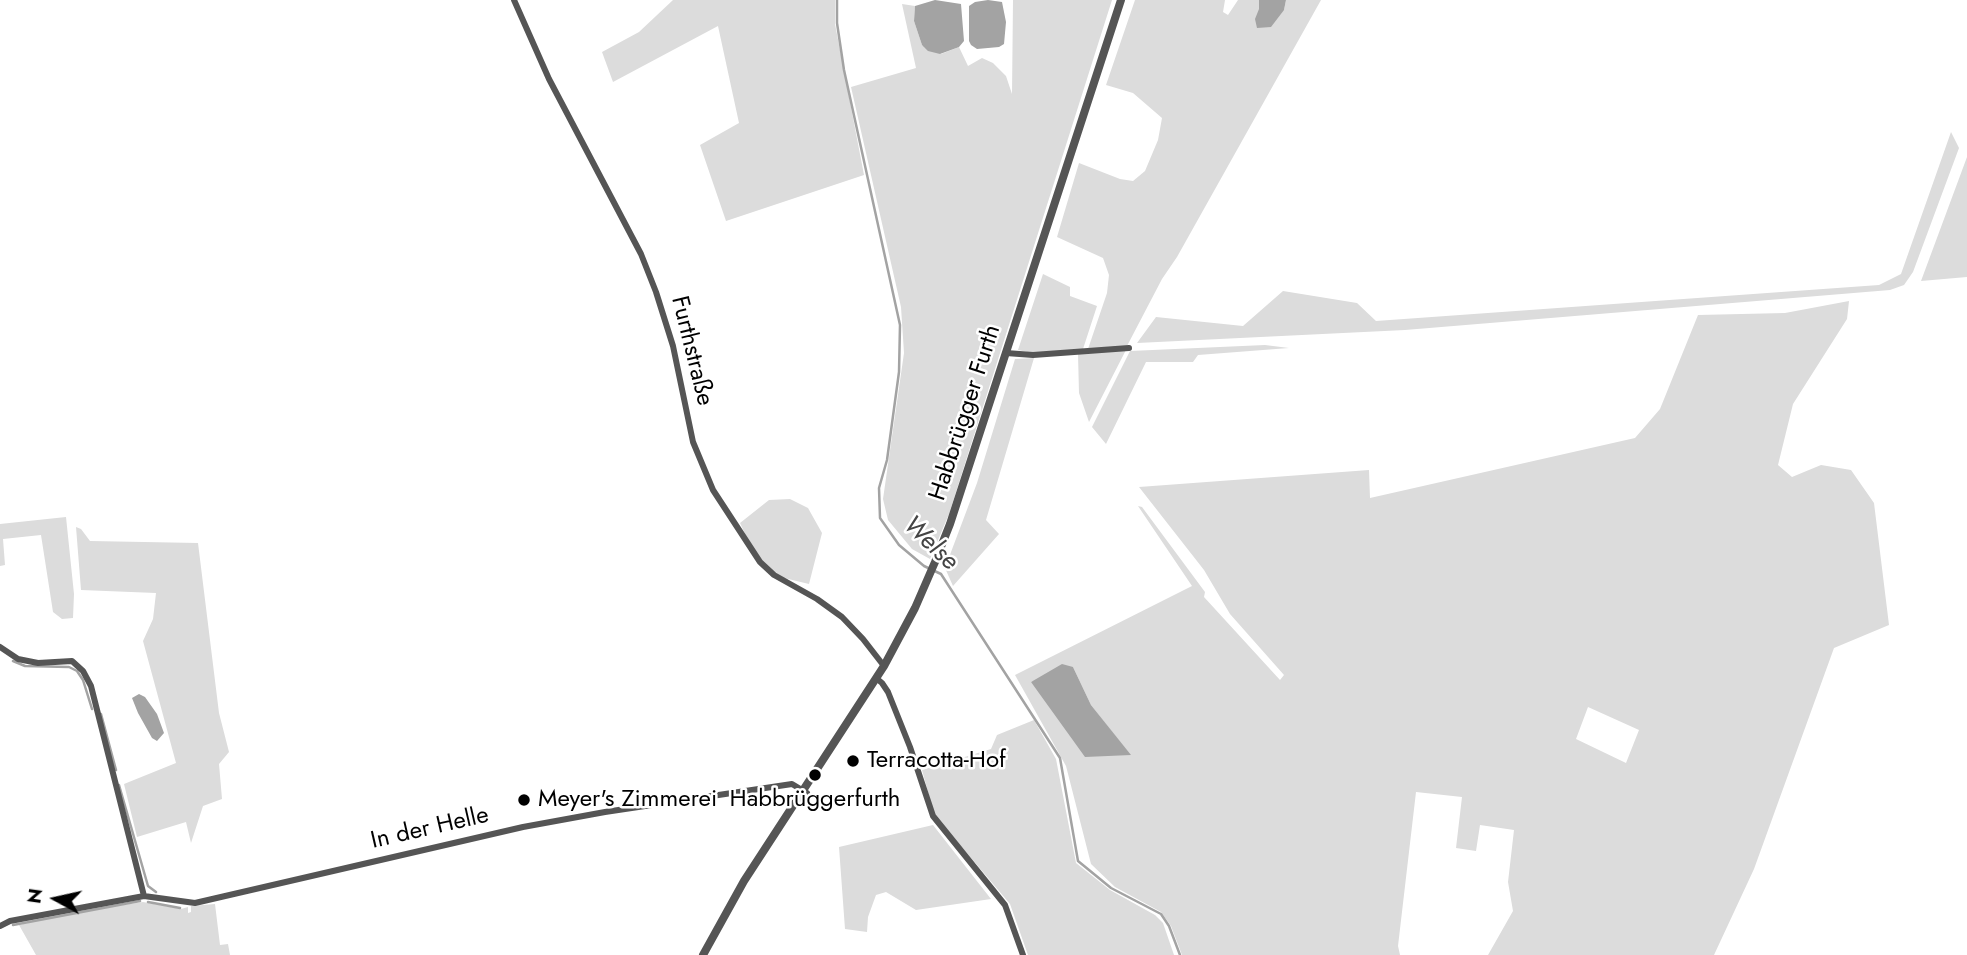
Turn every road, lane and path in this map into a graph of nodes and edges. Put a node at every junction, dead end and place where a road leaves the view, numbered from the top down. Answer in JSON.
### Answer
{"nodes":[{"id":1,"x":514,"y":0,"type":"edge"},
{"id":2,"x":1121,"y":0,"type":"edge"},
{"id":3,"x":1129,"y":348,"type":"dead end"},
{"id":4,"x":1006,"y":353,"type":"junction"},
{"id":5,"x":0,"y":647,"type":"edge"},
{"id":6,"x":884,"y":666,"type":"junction"},
{"id":7,"x":876,"y":678,"type":"junction"},
{"id":8,"x":805,"y":792,"type":"junction"},
{"id":9,"x":144,"y":896,"type":"junction"},
{"id":10,"x":0,"y":926,"type":"edge"},
{"id":11,"x":703,"y":955,"type":"edge"},
{"id":12,"x":1023,"y":955,"type":"edge"}],
"edges":[{"from":1,"to":6,"type":"street","name":"Furthstraße"},
{"from":2,"to":4,"type":"street","name":"Habbrügger Furth"},
{"from":3,"to":4,"type":"street"},
{"from":4,"to":6,"type":"street","name":"Habbrügger Furth"},
{"from":5,"to":9,"type":"street"},
{"from":6,"to":7,"type":"street","name":"Habbrügger Furth"},
{"from":7,"to":8,"type":"street","name":"Habbrügger Furth"},
{"from":7,"to":12,"type":"street"},
{"from":8,"to":9,"type":"street","name":"In der Helle"},
{"from":8,"to":11,"type":"street","name":"Habbrügger Furth"},
{"from":9,"to":10,"type":"street","name":"In der Helle"}]}
